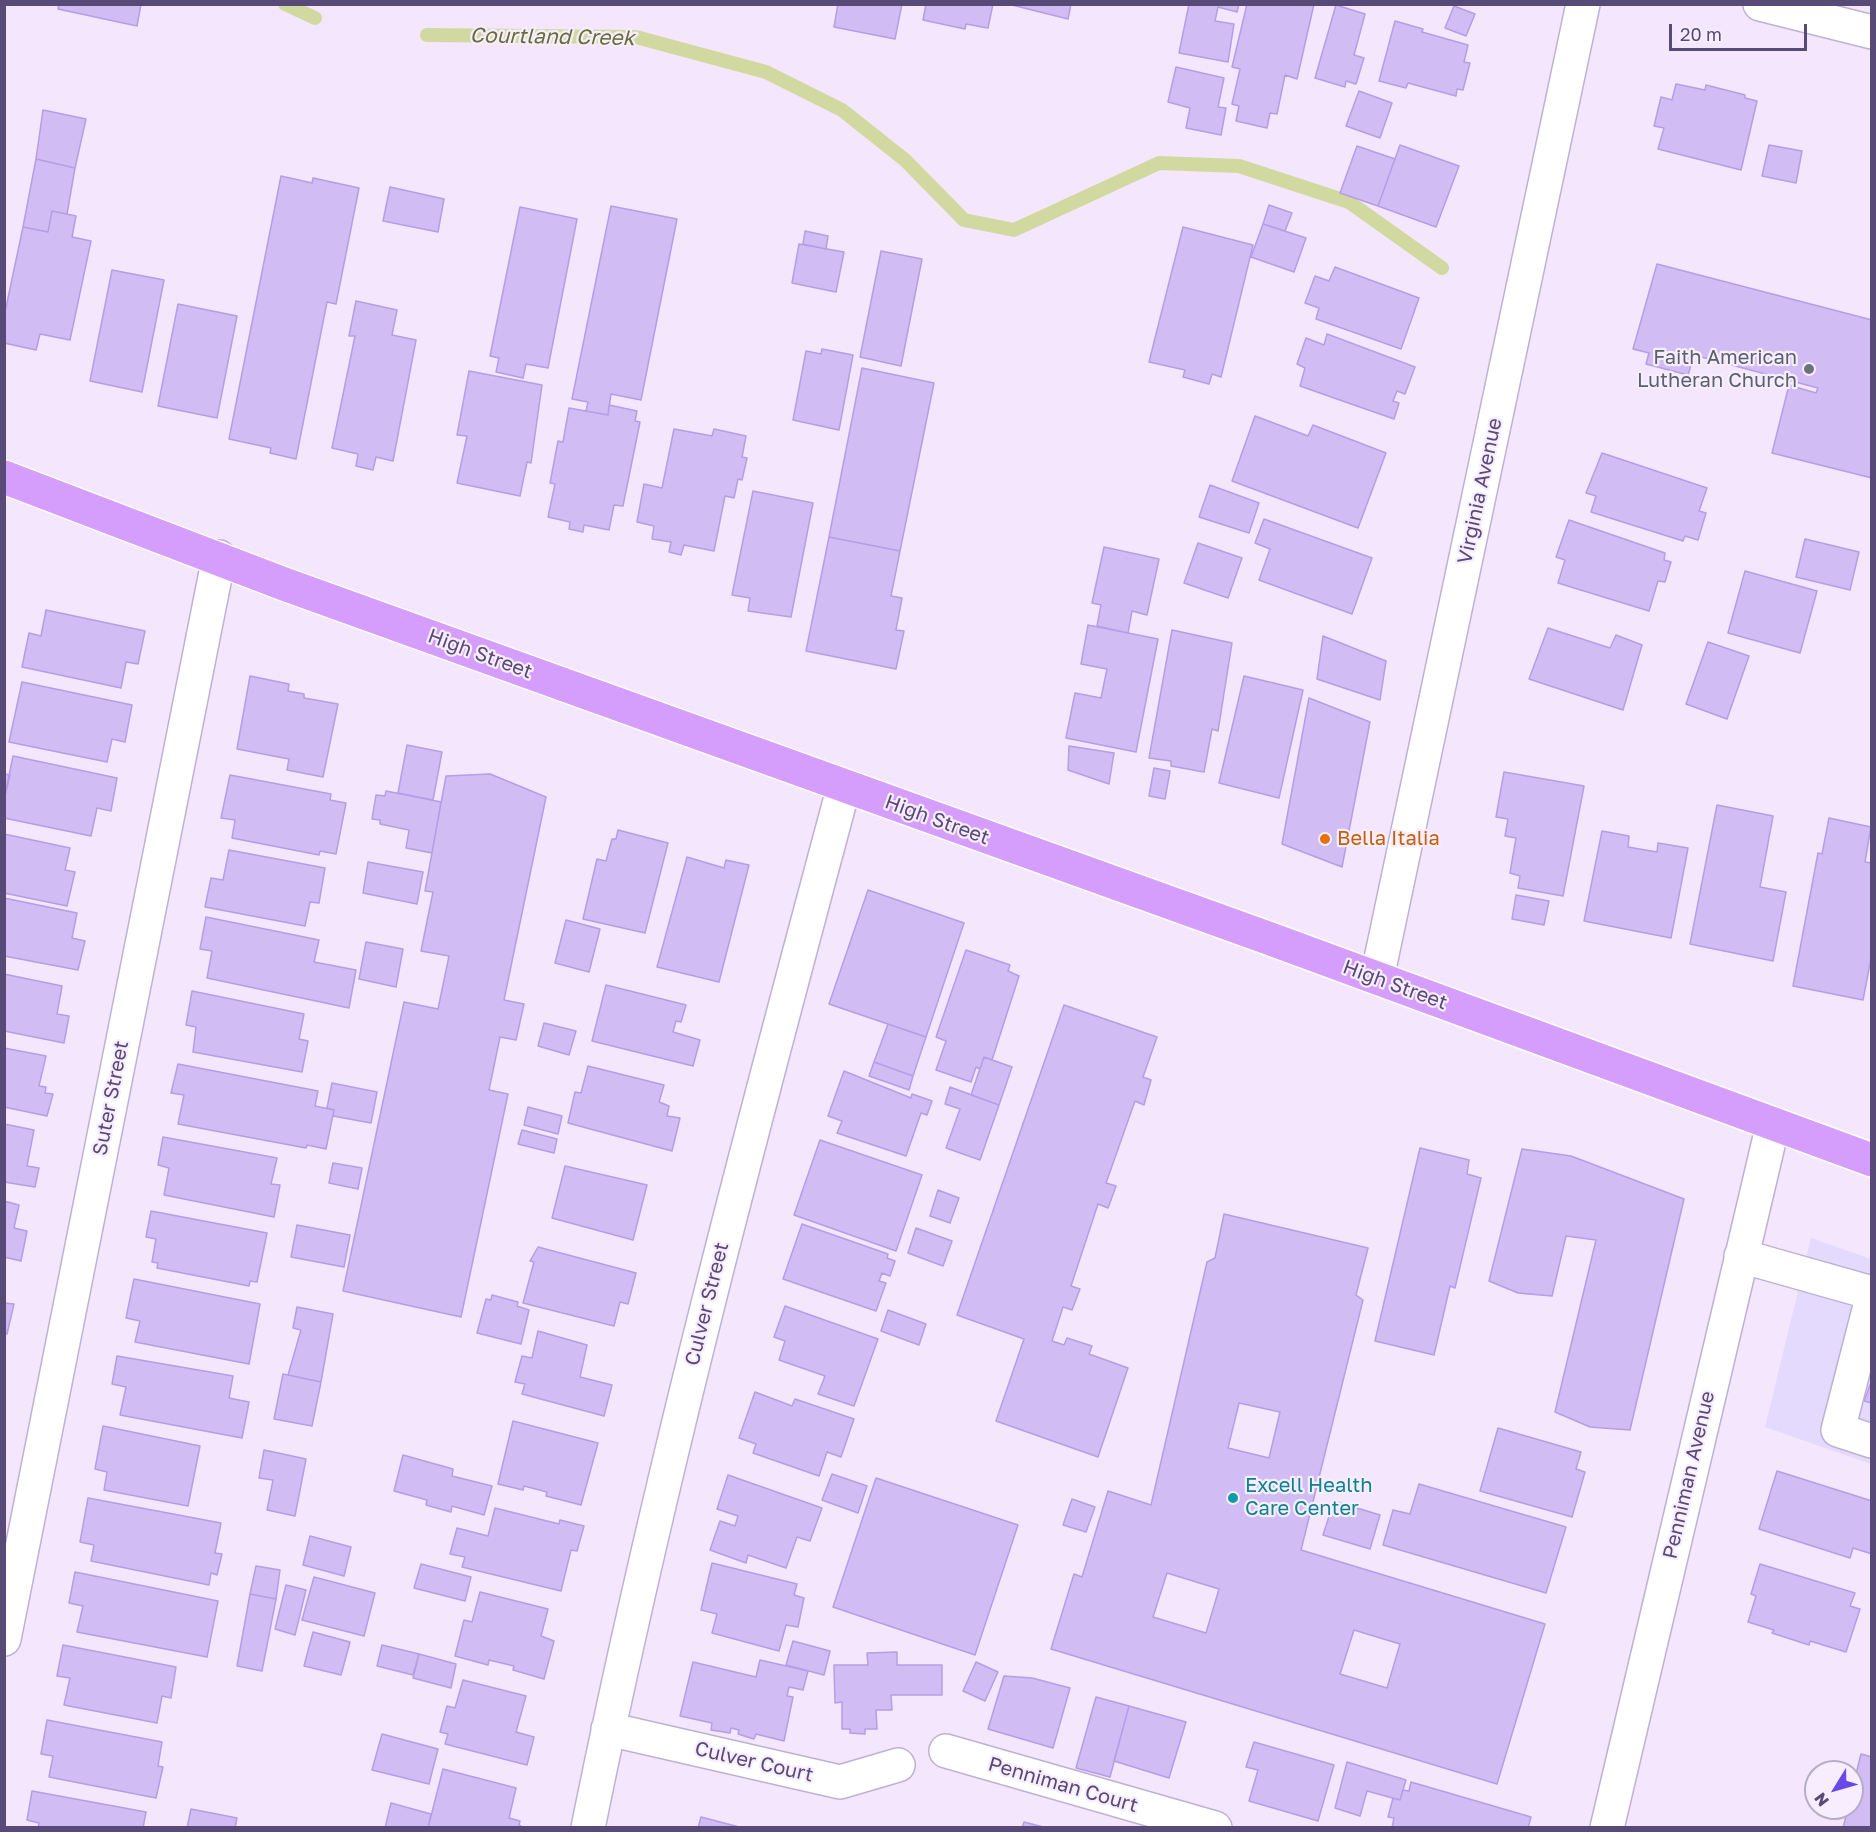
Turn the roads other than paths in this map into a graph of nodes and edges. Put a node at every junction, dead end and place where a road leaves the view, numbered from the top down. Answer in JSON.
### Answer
{"nodes":[{"id":1,"x":1582,"y":4,"type":"edge"},
{"id":2,"x":1760,"y":4,"type":"edge"},
{"id":3,"x":1872,"y":32,"type":"edge"},
{"id":4,"x":4,"y":477,"type":"edge"},
{"id":5,"x":219,"y":557,"type":"junction"},
{"id":6,"x":844,"y":786,"type":"junction"},
{"id":7,"x":1377,"y":978,"type":"junction"},
{"id":8,"x":1773,"y":1124,"type":"junction"},
{"id":9,"x":1872,"y":1160,"type":"edge"},
{"id":10,"x":1741,"y":1256,"type":"junction"},
{"id":11,"x":1872,"y":1293,"type":"edge"},
{"id":12,"x":1872,"y":1298,"type":"edge"},
{"id":13,"x":1872,"y":1441,"type":"edge"},
{"id":14,"x":4,"y":1639,"type":"edge"},
{"id":15,"x":608,"y":1728,"type":"junction"},
{"id":16,"x":946,"y":1751,"type":"dead end"},
{"id":17,"x":898,"y":1764,"type":"dead end"},
{"id":18,"x":588,"y":1827,"type":"edge"},
{"id":19,"x":1215,"y":1827,"type":"edge"},
{"id":20,"x":1607,"y":1827,"type":"edge"}],
"edges":[{"from":1,"to":7,"type":"street","name":"Virginia Avenue"},
{"from":2,"to":3,"type":"street"},
{"from":4,"to":5,"type":"main road","name":"High Street"},
{"from":5,"to":6,"type":"main road","name":"High Street"},
{"from":5,"to":14,"type":"street","name":"Suter Street"},
{"from":6,"to":7,"type":"main road","name":"High Street"},
{"from":6,"to":15,"type":"street","name":"Culver Street"},
{"from":7,"to":8,"type":"main road","name":"High Street"},
{"from":8,"to":9,"type":"main road","name":"High Street"},
{"from":8,"to":10,"type":"street","name":"Penniman Avenue"},
{"from":10,"to":11,"type":"street"},
{"from":10,"to":20,"type":"street","name":"Penniman Avenue"},
{"from":12,"to":13,"type":"street"},
{"from":15,"to":17,"type":"street","name":"Culver Court"},
{"from":15,"to":18,"type":"street","name":"Culver Street"},
{"from":16,"to":19,"type":"street","name":"Penniman Court"}]}
